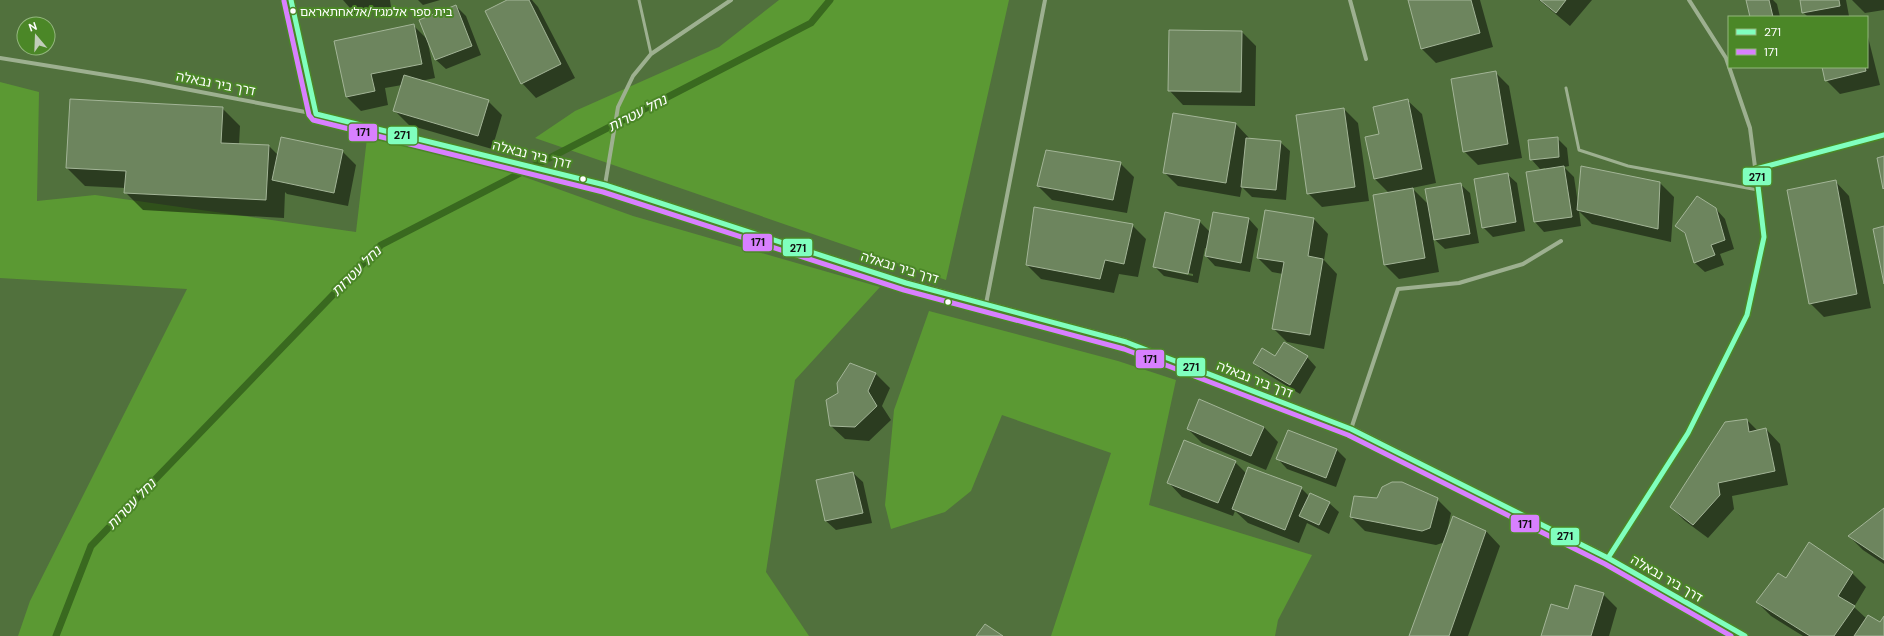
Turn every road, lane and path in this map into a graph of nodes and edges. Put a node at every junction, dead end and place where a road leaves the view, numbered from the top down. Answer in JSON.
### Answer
{"nodes":[{"id":1,"x":291,"y":0,"type":"edge"},
{"id":2,"x":639,"y":0,"type":"edge"},
{"id":3,"x":731,"y":0,"type":"edge"},
{"id":4,"x":1045,"y":0,"type":"edge"},
{"id":5,"x":1350,"y":0,"type":"edge"},
{"id":6,"x":1689,"y":0,"type":"edge"},
{"id":7,"x":651,"y":54,"type":"junction"},
{"id":8,"x":0,"y":58,"type":"edge"},
{"id":9,"x":1366,"y":59,"type":"dead end"},
{"id":10,"x":1728,"y":64,"type":"edge"},
{"id":11,"x":1729,"y":68,"type":"edge"},
{"id":12,"x":1566,"y":88,"type":"dead end"},
{"id":13,"x":316,"y":114,"type":"junction"},
{"id":14,"x":1884,"y":135,"type":"edge"},
{"id":15,"x":1756,"y":170,"type":"junction"},
{"id":16,"x":605,"y":185,"type":"junction"},
{"id":17,"x":1758,"y":190,"type":"junction"},
{"id":18,"x":1561,"y":241,"type":"dead end"},
{"id":19,"x":986,"y":304,"type":"junction"},
{"id":20,"x":1351,"y":429,"type":"junction"},
{"id":21,"x":1608,"y":558,"type":"junction"},
{"id":22,"x":1745,"y":636,"type":"edge"}],
"edges":[{"from":1,"to":13,"type":"street"},
{"from":2,"to":7,"type":"lane"},
{"from":3,"to":7,"type":"street"},
{"from":4,"to":19,"type":"street"},
{"from":5,"to":9,"type":"street"},
{"from":6,"to":10,"type":"street"},
{"from":7,"to":16,"type":"street"},
{"from":8,"to":13,"type":"street","name":"דרך ביר נבאלה"},
{"from":11,"to":15,"type":"street"},
{"from":12,"to":17,"type":"lane"},
{"from":13,"to":16,"type":"street","name":"דרך ביר נבאלה"},
{"from":14,"to":15,"type":"street"},
{"from":15,"to":17,"type":"street"},
{"from":16,"to":19,"type":"street","name":"דרך ביר נבאלה"},
{"from":17,"to":21,"type":"street"},
{"from":18,"to":20,"type":"street"},
{"from":19,"to":20,"type":"street","name":"דרך ביר נבאלה"},
{"from":20,"to":21,"type":"street","name":"דרך ביר נבאלה"},
{"from":21,"to":22,"type":"street","name":"דרך ביר נבאלה"}]}
